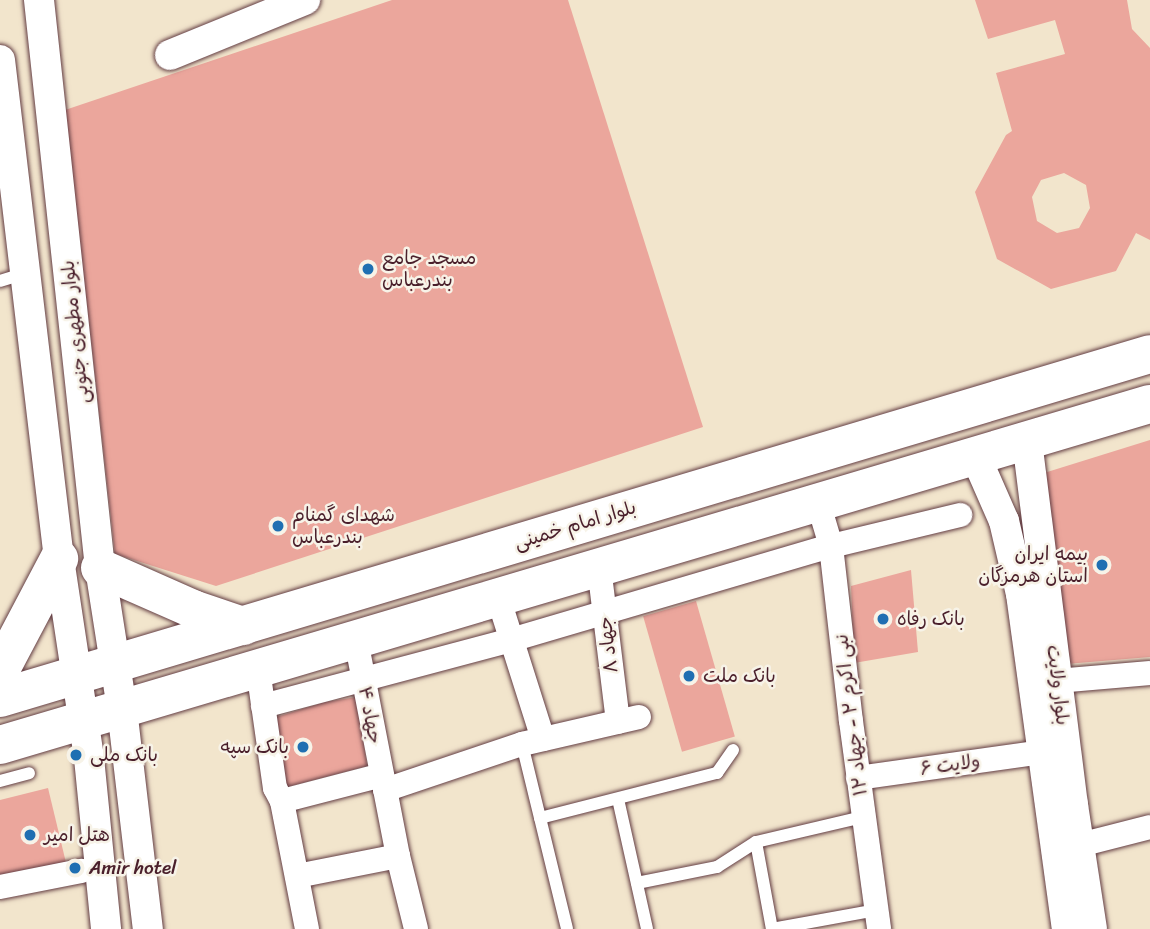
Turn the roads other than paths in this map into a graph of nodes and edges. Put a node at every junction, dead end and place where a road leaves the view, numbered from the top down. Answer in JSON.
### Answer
{"nodes":[{"id":1,"x":39,"y":0,"type":"edge"},
{"id":2,"x":295,"y":2,"type":"edge"},
{"id":3,"x":170,"y":55,"type":"dead end"},
{"id":4,"x":0,"y":60,"type":"edge"},
{"id":5,"x":59,"y":186,"type":"junction"},
{"id":6,"x":17,"y":192,"type":"junction"},
{"id":7,"x":13,"y":277,"type":"edge"},
{"id":8,"x":1150,"y":354,"type":"edge"},
{"id":9,"x":1150,"y":404,"type":"edge"},
{"id":10,"x":1027,"y":441,"type":"junction"},
{"id":11,"x":975,"y":455,"type":"junction"},
{"id":12,"x":818,"y":502,"type":"junction"},
{"id":13,"x":998,"y":506,"type":"junction"},
{"id":14,"x":1036,"y":512,"type":"junction"},
{"id":15,"x":960,"y":515,"type":"dead end"},
{"id":16,"x":831,"y":546,"type":"junction"},
{"id":17,"x":59,"y":559,"type":"junction"},
{"id":18,"x":599,"y":567,"type":"junction"},
{"id":19,"x":100,"y":568,"type":"junction"},
{"id":20,"x":498,"y":597,"type":"junction"},
{"id":21,"x":604,"y":612,"type":"junction"},
{"id":22,"x":243,"y":626,"type":"junction"},
{"id":23,"x":514,"y":639,"type":"junction"},
{"id":24,"x":356,"y":640,"type":"junction"},
{"id":25,"x":116,"y":664,"type":"junction"},
{"id":26,"x":258,"y":669,"type":"junction"},
{"id":27,"x":0,"y":671,"type":"edge"},
{"id":28,"x":1150,"y":673,"type":"edge"},
{"id":29,"x":78,"y":676,"type":"junction"},
{"id":30,"x":364,"y":680,"type":"junction"},
{"id":31,"x":1058,"y":681,"type":"junction"},
{"id":32,"x":0,"y":698,"type":"edge"},
{"id":33,"x":263,"y":706,"type":"junction"},
{"id":34,"x":122,"y":709,"type":"junction"},
{"id":35,"x":84,"y":720,"type":"junction"},
{"id":36,"x":532,"y":741,"type":"junction"},
{"id":37,"x":0,"y":745,"type":"edge"},
{"id":38,"x":733,"y":750,"type":"dead end"},
{"id":39,"x":1042,"y":752,"type":"junction"},
{"id":40,"x":29,"y":773,"type":"dead end"},
{"id":41,"x":858,"y":778,"type":"junction"},
{"id":42,"x":0,"y":781,"type":"edge"},
{"id":43,"x":384,"y":783,"type":"junction"},
{"id":44,"x":618,"y":799,"type":"junction"},
{"id":45,"x":282,"y":801,"type":"junction"},
{"id":46,"x":863,"y":817,"type":"junction"},
{"id":47,"x":540,"y":818,"type":"junction"},
{"id":48,"x":1150,"y":827,"type":"edge"},
{"id":49,"x":756,"y":842,"type":"junction"},
{"id":50,"x":1080,"y":845,"type":"junction"},
{"id":51,"x":398,"y":856,"type":"junction"},
{"id":52,"x":294,"y":865,"type":"junction"},
{"id":53,"x":81,"y":871,"type":"dead end"},
{"id":54,"x":637,"y":883,"type":"junction"},
{"id":55,"x":0,"y":887,"type":"edge"},
{"id":56,"x":878,"y":920,"type":"edge"},
{"id":57,"x":106,"y":929,"type":"edge"},
{"id":58,"x":148,"y":929,"type":"edge"},
{"id":59,"x":307,"y":929,"type":"edge"},
{"id":60,"x":416,"y":929,"type":"edge"},
{"id":61,"x":567,"y":929,"type":"edge"},
{"id":62,"x":647,"y":929,"type":"edge"},
{"id":63,"x":772,"y":929,"type":"edge"},
{"id":64,"x":1067,"y":929,"type":"edge"},
{"id":65,"x":1092,"y":929,"type":"edge"}],
"edges":[{"from":1,"to":5,"type":"street","name":"بلوار مطهری جنوبی"},
{"from":2,"to":3,"type":"street"},
{"from":4,"to":6,"type":"street"},
{"from":5,"to":6,"type":"street"},
{"from":5,"to":19,"type":"street","name":"بلوار مطهری جنوبی"},
{"from":6,"to":7,"type":"street"},
{"from":7,"to":17,"type":"street"},
{"from":8,"to":22,"type":"main road","name":"بلوار امام خمینی"},
{"from":9,"to":10,"type":"main road"},
{"from":10,"to":11,"type":"main road"},
{"from":10,"to":14,"type":"street","name":"بلوار ولایت"},
{"from":11,"to":12,"type":"main road"},
{"from":11,"to":13,"type":"street","name":"بلوار ولایت"},
{"from":12,"to":16,"type":"street","name":"نبی اکرم ۲ - جهاد ۱۲"},
{"from":12,"to":18,"type":"main road"},
{"from":13,"to":14,"type":"street"},
{"from":13,"to":39,"type":"street","name":"بلوار ولایت"},
{"from":14,"to":31,"type":"street","name":"بلوار ولایت"},
{"from":15,"to":16,"type":"street"},
{"from":16,"to":21,"type":"street"},
{"from":16,"to":41,"type":"street","name":"نبی اکرم ۲ - جهاد ۱۲"},
{"from":17,"to":27,"type":"main road"},
{"from":17,"to":29,"type":"street"},
{"from":18,"to":20,"type":"main road"},
{"from":18,"to":21,"type":"street","name":"جهاد ۸"},
{"from":19,"to":22,"type":"main road"},
{"from":19,"to":25,"type":"street","name":"بلوار مطهری جنوبی"},
{"from":20,"to":23,"type":"street"},
{"from":20,"to":24,"type":"main road"},
{"from":21,"to":23,"type":"street"},
{"from":21,"to":36,"type":"street","name":"جهاد ۸"},
{"from":22,"to":25,"type":"main road","name":"بلوار امام خمینی"},
{"from":23,"to":30,"type":"street"},
{"from":23,"to":36,"type":"street"},
{"from":24,"to":26,"type":"main road"},
{"from":24,"to":30,"type":"street","name":"جهاد ۴"},
{"from":25,"to":29,"type":"main road","name":"بلوار امام خمینی"},
{"from":25,"to":34,"type":"street","name":"بلوار مطهری جنوبی"},
{"from":26,"to":33,"type":"street"},
{"from":26,"to":34,"type":"main road"},
{"from":28,"to":31,"type":"street"},
{"from":29,"to":32,"type":"main road","name":"بلوار امام خمینی"},
{"from":29,"to":35,"type":"street"},
{"from":30,"to":33,"type":"street"},
{"from":30,"to":43,"type":"street","name":"جهاد ۴"},
{"from":31,"to":50,"type":"street","name":"بلوار ولایت"},
{"from":33,"to":45,"type":"street"},
{"from":34,"to":35,"type":"main road"},
{"from":34,"to":58,"type":"street"},
{"from":35,"to":37,"type":"main road"},
{"from":35,"to":57,"type":"street"},
{"from":36,"to":43,"type":"street"},
{"from":36,"to":47,"type":"lane"},
{"from":38,"to":44,"type":"lane"},
{"from":39,"to":41,"type":"street","name":"ولایت ۶"},
{"from":39,"to":64,"type":"street","name":"بلوار ولایت"},
{"from":40,"to":42,"type":"lane"},
{"from":41,"to":46,"type":"street","name":"نبی اکرم ۲ - جهاد ۱۲"},
{"from":43,"to":45,"type":"street"},
{"from":43,"to":51,"type":"street","name":"جهاد ۴"},
{"from":44,"to":47,"type":"lane"},
{"from":44,"to":54,"type":"lane"},
{"from":45,"to":52,"type":"street"},
{"from":46,"to":49,"type":"lane"},
{"from":46,"to":56,"type":"street","name":"نبی اکرم ۲ - جهاد ۱۲"},
{"from":47,"to":61,"type":"lane"},
{"from":48,"to":50,"type":"street"},
{"from":49,"to":54,"type":"lane"},
{"from":49,"to":63,"type":"lane"},
{"from":50,"to":65,"type":"street","name":"بلوار ولایت"},
{"from":51,"to":52,"type":"street"},
{"from":51,"to":60,"type":"street","name":"جهاد ۴"},
{"from":52,"to":59,"type":"street"},
{"from":53,"to":55,"type":"street"},
{"from":54,"to":62,"type":"lane"},
{"from":56,"to":63,"type":"lane"}]}
